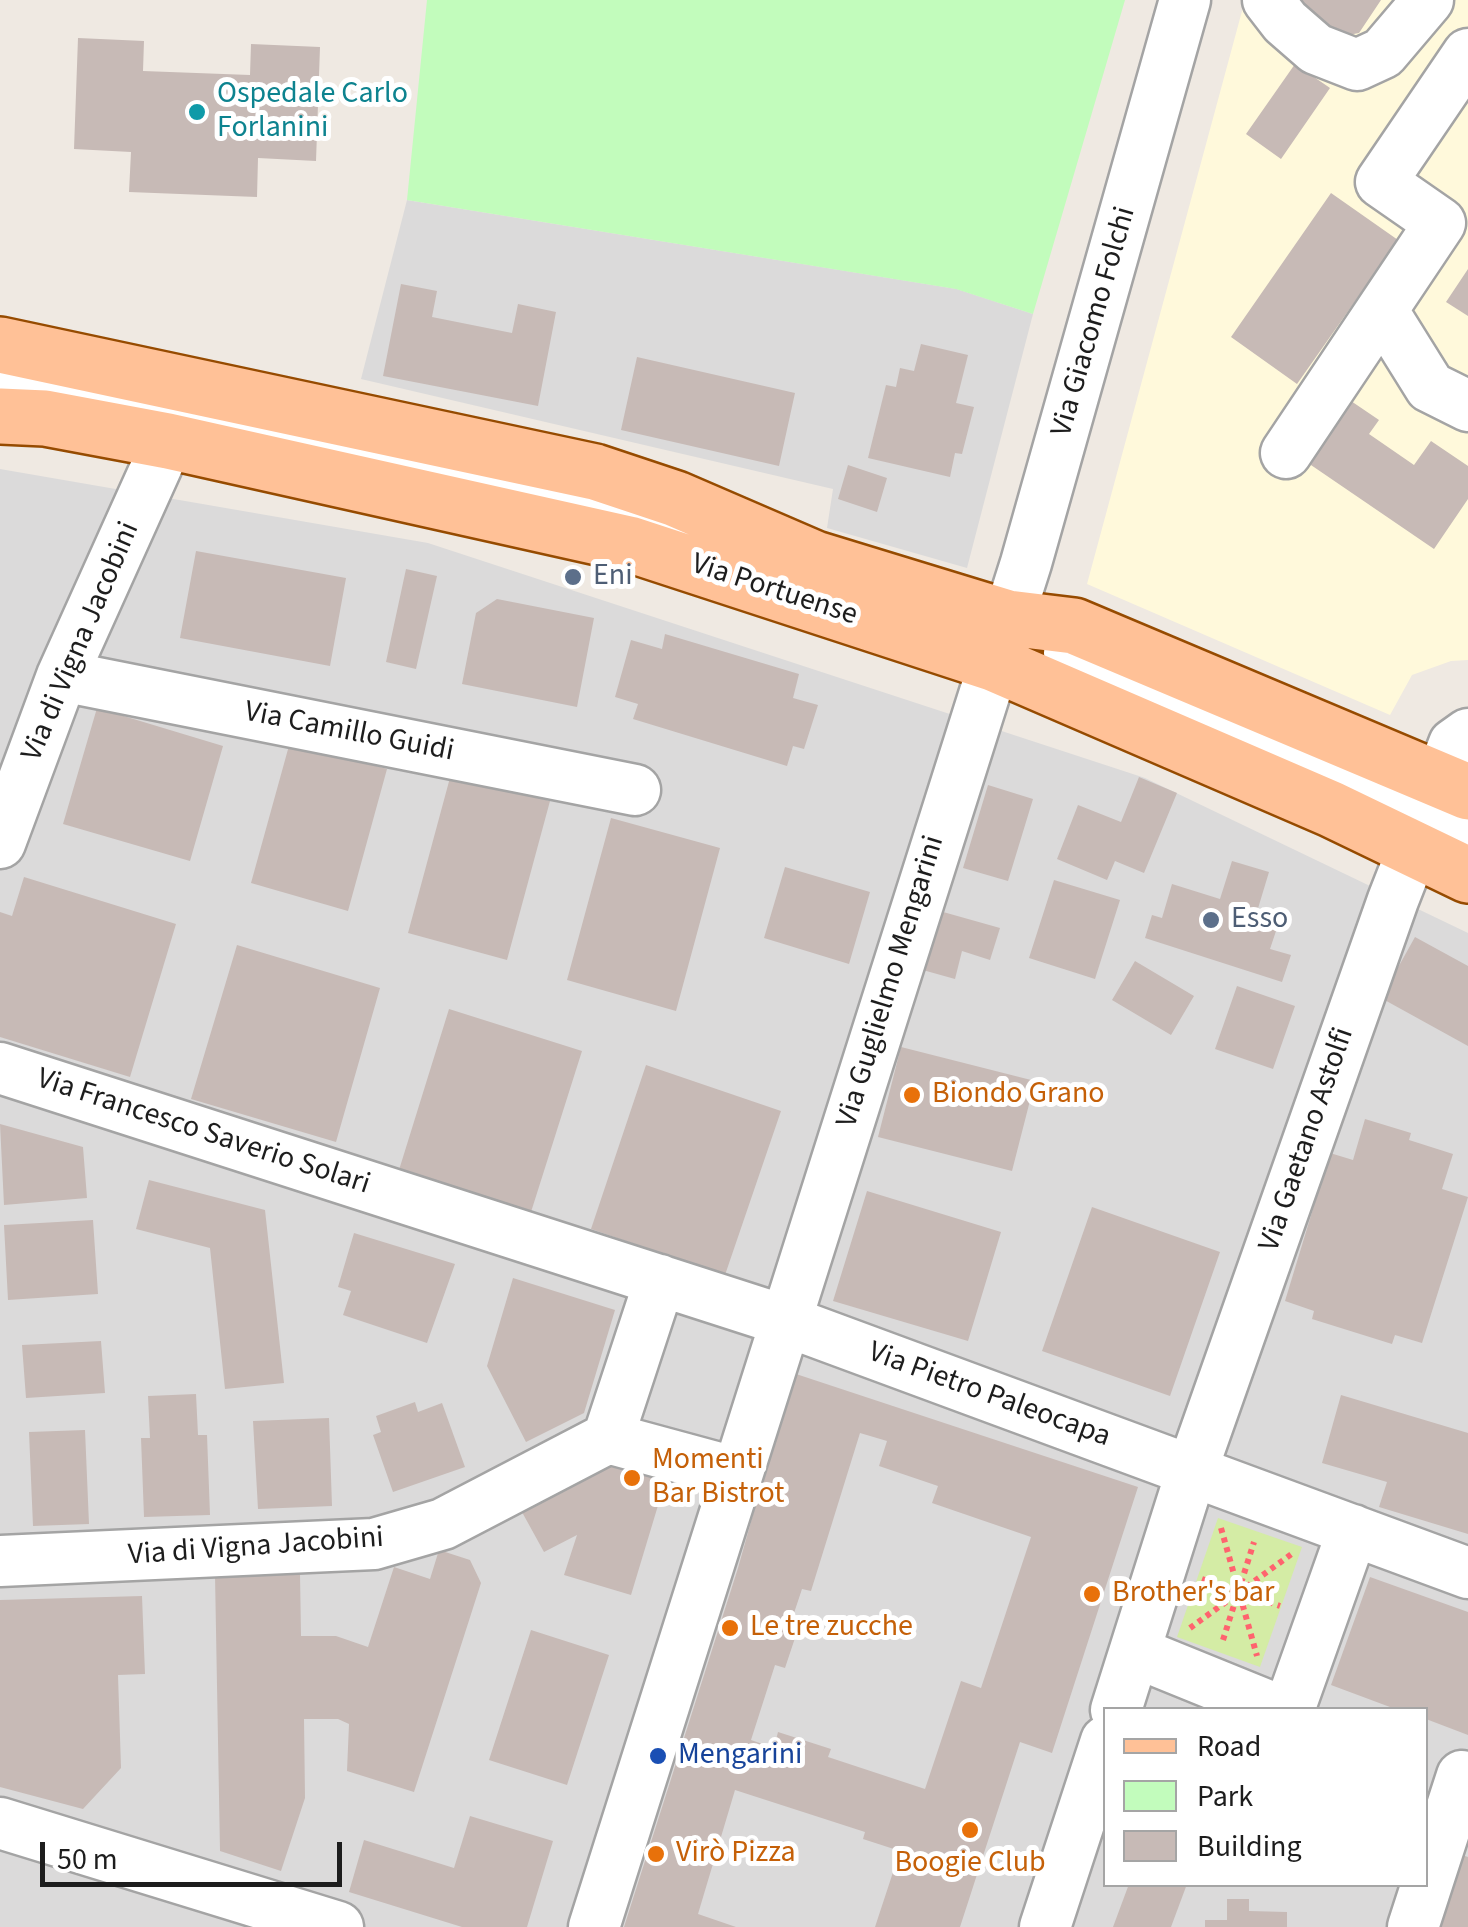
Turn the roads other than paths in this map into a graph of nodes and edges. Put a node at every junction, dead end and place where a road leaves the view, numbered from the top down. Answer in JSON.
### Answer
{"nodes":[{"id":1,"x":1186,"y":0,"type":"edge"},
{"id":2,"x":1268,"y":0,"type":"edge"},
{"id":3,"x":1428,"y":0,"type":"edge"},
{"id":4,"x":1468,"y":54,"type":"edge"},
{"id":5,"x":1382,"y":310,"type":"junction"},
{"id":6,"x":0,"y":345,"type":"edge"},
{"id":7,"x":0,"y":378,"type":"edge"},
{"id":8,"x":1468,"y":406,"type":"edge"},
{"id":9,"x":15,"y":414,"type":"edge"},
{"id":10,"x":168,"y":442,"type":"junction"},
{"id":11,"x":1286,"y":453,"type":"dead end"},
{"id":12,"x":815,"y":559,"type":"junction"},
{"id":13,"x":1000,"y":641,"type":"junction"},
{"id":14,"x":62,"y":676,"type":"junction"},
{"id":15,"x":1468,"y":734,"type":"edge"},
{"id":16,"x":636,"y":790,"type":"dead end"},
{"id":17,"x":1443,"y":811,"type":"edge"},
{"id":18,"x":0,"y":844,"type":"edge"},
{"id":19,"x":1468,"y":876,"type":"edge"},
{"id":20,"x":0,"y":1068,"type":"edge"},
{"id":21,"x":0,"y":1100,"type":"edge"},
{"id":22,"x":406,"y":1201,"type":"junction"},
{"id":23,"x":660,"y":1280,"type":"junction"},
{"id":24,"x":786,"y":1321,"type":"junction"},
{"id":25,"x":608,"y":1438,"type":"junction"},
{"id":26,"x":1192,"y":1470,"type":"junction"},
{"id":27,"x":737,"y":1473,"type":"junction"},
{"id":28,"x":1353,"y":1530,"type":"junction"},
{"id":29,"x":0,"y":1561,"type":"edge"},
{"id":30,"x":1468,"y":1573,"type":"edge"},
{"id":31,"x":1156,"y":1644,"type":"junction"},
{"id":32,"x":1269,"y":1688,"type":"edge"},
{"id":33,"x":1118,"y":1707,"type":"edge"},
{"id":34,"x":1291,"y":1707,"type":"edge"},
{"id":35,"x":1103,"y":1750,"type":"edge"},
{"id":36,"x":1452,"y":1772,"type":"edge"},
{"id":37,"x":0,"y":1823,"type":"edge"},
{"id":38,"x":1428,"y":1865,"type":"edge"},
{"id":39,"x":1422,"y":1887,"type":"edge"},
{"id":40,"x":338,"y":1927,"type":"edge"},
{"id":41,"x":594,"y":1927,"type":"edge"},
{"id":42,"x":1045,"y":1927,"type":"edge"},
{"id":43,"x":1412,"y":1927,"type":"edge"}],
"edges":[{"from":1,"to":13,"type":"street","name":"Via Giacomo Folchi"},
{"from":2,"to":3,"type":"street"},
{"from":4,"to":5,"type":"street"},
{"from":5,"to":8,"type":"street"},
{"from":5,"to":11,"type":"street"},
{"from":6,"to":12,"type":"main road","name":"Via Portuense"},
{"from":7,"to":12,"type":"street","name":"Via Portuense"},
{"from":9,"to":10,"type":"main road","name":"Via Portuense"},
{"from":10,"to":13,"type":"main road","name":"Via Portuense"},
{"from":10,"to":14,"type":"street","name":"Via di Vigna Jacobini"},
{"from":12,"to":13,"type":"main road","name":"Via Portuense"},
{"from":13,"to":17,"type":"main road","name":"Via Portuense"},
{"from":13,"to":17,"type":"main road","name":"Via Portuense"},
{"from":13,"to":24,"type":"street","name":"Via Guglielmo Mengarini"},
{"from":14,"to":16,"type":"street","name":"Via Camillo Guidi"},
{"from":14,"to":18,"type":"street","name":"Via di Vigna Jacobini"},
{"from":15,"to":17,"type":"street"},
{"from":17,"to":19,"type":"main road","name":"Via Portuense"},
{"from":17,"to":26,"type":"street","name":"Via Gaetano Astolfi"},
{"from":20,"to":22,"type":"street","name":"Via Francesco Saverio Solari"},
{"from":21,"to":22,"type":"street","name":"Via Francesco Saverio Solari"},
{"from":22,"to":23,"type":"street","name":"Via Francesco Saverio Solari"},
{"from":23,"to":24,"type":"street","name":"Via Francesco Saverio Solari"},
{"from":23,"to":25,"type":"street"},
{"from":24,"to":26,"type":"street","name":"Via Pietro Paleocapa"},
{"from":24,"to":27,"type":"street","name":"Via Guglielmo Mengarini"},
{"from":25,"to":27,"type":"street"},
{"from":25,"to":29,"type":"street","name":"Via di Vigna Jacobini"},
{"from":26,"to":28,"type":"street","name":"Via Pietro Paleocapa"},
{"from":26,"to":31,"type":"street","name":"Via Gaetano Astolfi"},
{"from":27,"to":41,"type":"street"},
{"from":28,"to":30,"type":"street","name":"Via Pietro Paleocapa"},
{"from":28,"to":34,"type":"street"},
{"from":31,"to":32,"type":"street"},
{"from":31,"to":33,"type":"street"},
{"from":35,"to":42,"type":"street"},
{"from":36,"to":38,"type":"street"},
{"from":37,"to":40,"type":"street"},
{"from":39,"to":43,"type":"street"}]}
